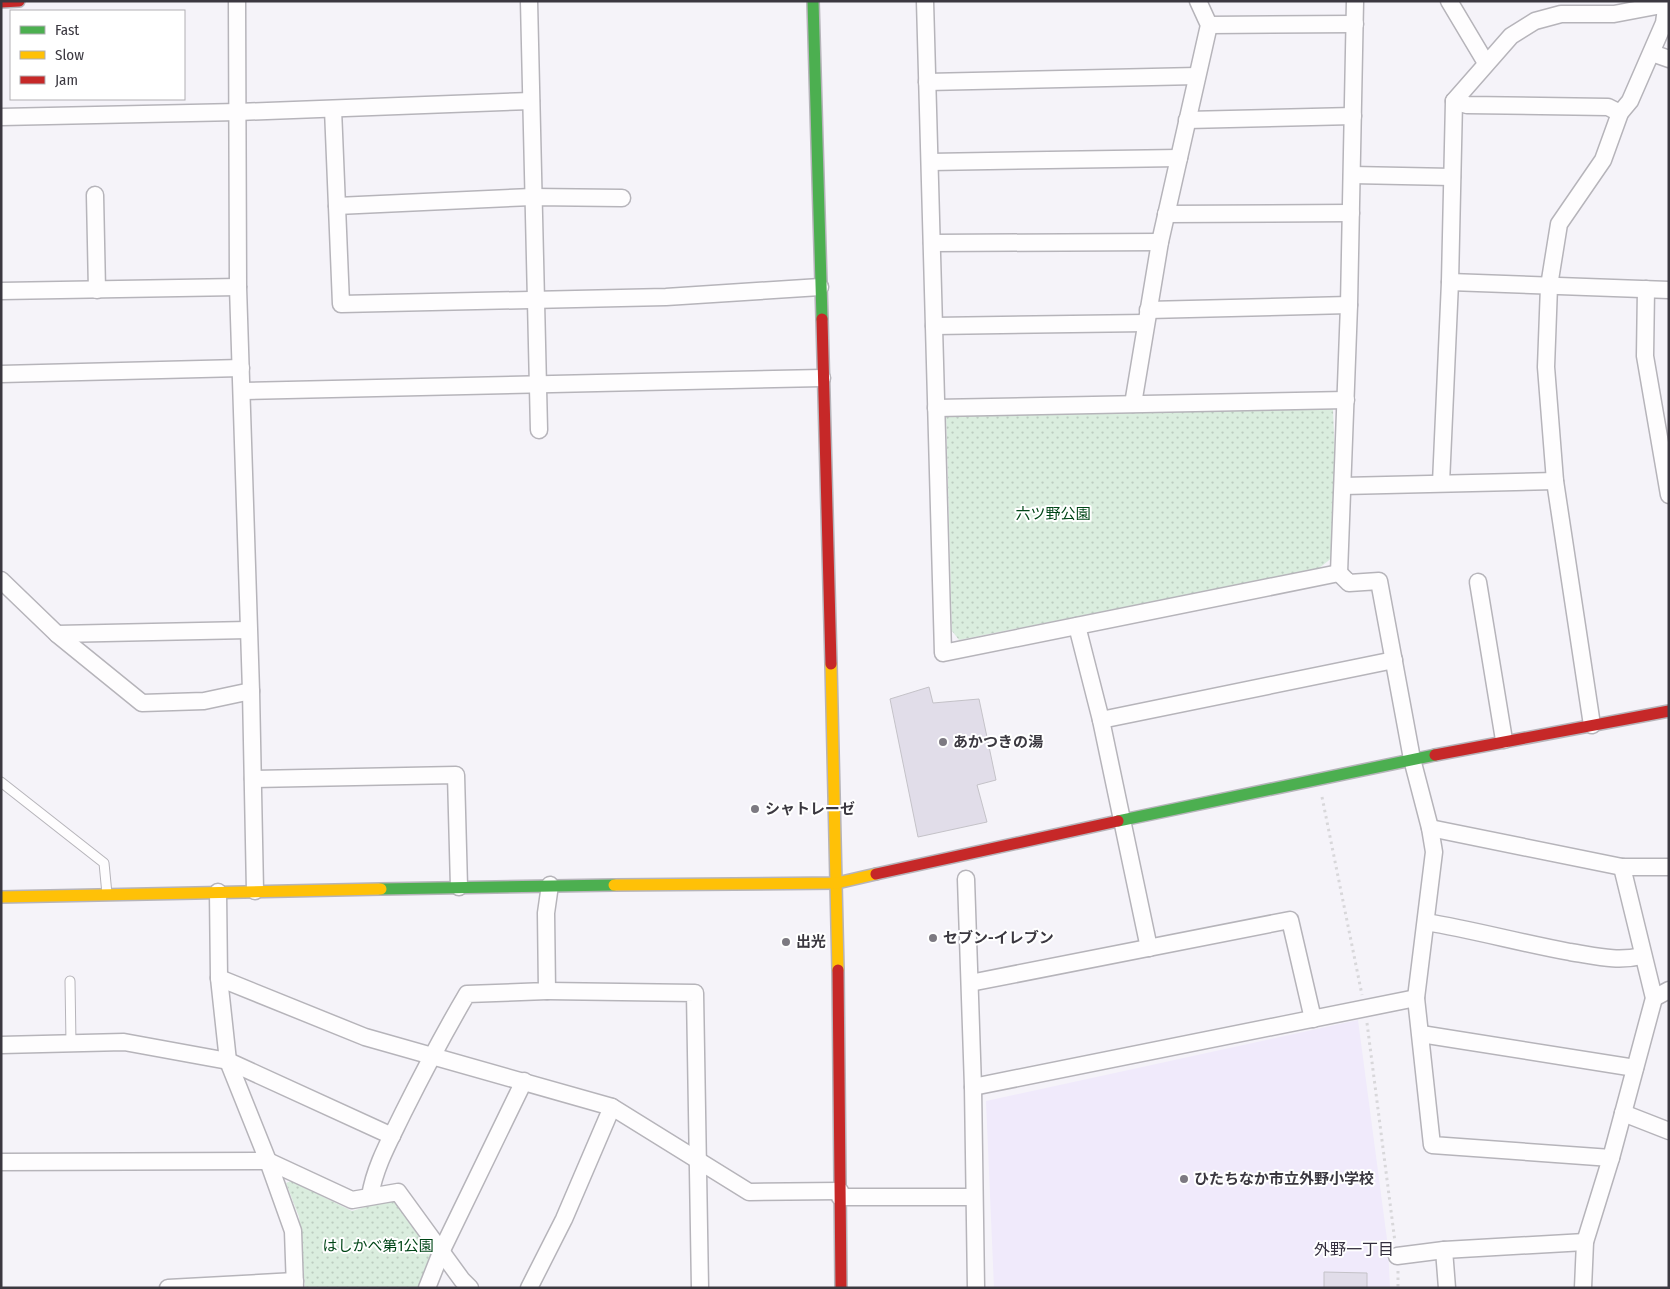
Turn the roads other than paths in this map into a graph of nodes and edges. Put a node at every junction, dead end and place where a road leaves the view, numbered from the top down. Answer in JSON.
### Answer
{"nodes":[{"id":1,"x":19,"y":1,"type":"edge"},
{"id":2,"x":237,"y":1,"type":"edge"},
{"id":3,"x":530,"y":1,"type":"edge"},
{"id":4,"x":813,"y":1,"type":"edge"},
{"id":5,"x":925,"y":1,"type":"edge"},
{"id":6,"x":1198,"y":1,"type":"edge"},
{"id":7,"x":1355,"y":1,"type":"edge"},
{"id":8,"x":1449,"y":1,"type":"edge"},
{"id":9,"x":1,"y":2,"type":"edge"},
{"id":10,"x":1667,"y":3,"type":"edge"},
{"id":11,"x":1354,"y":24,"type":"junction"},
{"id":12,"x":1209,"y":25,"type":"junction"},
{"id":13,"x":1652,"y":53,"type":"junction"},
{"id":14,"x":1669,"y":59,"type":"edge"},
{"id":15,"x":1486,"y":63,"type":"junction"},
{"id":16,"x":1197,"y":76,"type":"junction"},
{"id":17,"x":927,"y":82,"type":"junction"},
{"id":18,"x":531,"y":101,"type":"junction"},
{"id":19,"x":1454,"y":101,"type":"junction"},
{"id":20,"x":333,"y":109,"type":"junction"},
{"id":21,"x":238,"y":112,"type":"junction"},
{"id":22,"x":1620,"y":113,"type":"junction"},
{"id":23,"x":1353,"y":116,"type":"junction"},
{"id":24,"x":1,"y":117,"type":"edge"},
{"id":25,"x":1187,"y":120,"type":"junction"},
{"id":26,"x":1178,"y":158,"type":"junction"},
{"id":27,"x":930,"y":162,"type":"junction"},
{"id":28,"x":1352,"y":175,"type":"junction"},
{"id":29,"x":1452,"y":178,"type":"junction"},
{"id":30,"x":95,"y":195,"type":"dead end"},
{"id":31,"x":532,"y":197,"type":"junction"},
{"id":32,"x":622,"y":198,"type":"dead end"},
{"id":33,"x":337,"y":206,"type":"junction"},
{"id":34,"x":1351,"y":213,"type":"junction"},
{"id":35,"x":1166,"y":214,"type":"junction"},
{"id":36,"x":1160,"y":242,"type":"junction"},
{"id":37,"x":932,"y":243,"type":"junction"},
{"id":38,"x":1450,"y":282,"type":"junction"},
{"id":39,"x":1549,"y":286,"type":"junction"},
{"id":40,"x":238,"y":287,"type":"junction"},
{"id":41,"x":820,"y":287,"type":"junction"},
{"id":42,"x":1646,"y":289,"type":"junction"},
{"id":43,"x":96,"y":290,"type":"junction"},
{"id":44,"x":1669,"y":290,"type":"edge"},
{"id":45,"x":1,"y":291,"type":"edge"},
{"id":46,"x":536,"y":299,"type":"junction"},
{"id":47,"x":1349,"y":305,"type":"junction"},
{"id":48,"x":1147,"y":317,"type":"junction"},
{"id":49,"x":934,"y":326,"type":"junction"},
{"id":50,"x":241,"y":368,"type":"junction"},
{"id":51,"x":1,"y":374,"type":"edge"},
{"id":52,"x":822,"y":378,"type":"junction"},
{"id":53,"x":538,"y":384,"type":"junction"},
{"id":54,"x":242,"y":391,"type":"junction"},
{"id":55,"x":1346,"y":400,"type":"junction"},
{"id":56,"x":1132,"y":404,"type":"junction"},
{"id":57,"x":936,"y":408,"type":"junction"},
{"id":58,"x":539,"y":430,"type":"dead end"},
{"id":59,"x":1555,"y":481,"type":"junction"},
{"id":60,"x":1441,"y":483,"type":"junction"},
{"id":61,"x":1343,"y":486,"type":"junction"},
{"id":62,"x":1669,"y":495,"type":"edge"},
{"id":63,"x":1339,"y":574,"type":"junction"},
{"id":64,"x":1,"y":580,"type":"edge"},
{"id":65,"x":1478,"y":582,"type":"dead end"},
{"id":66,"x":1077,"y":626,"type":"junction"},
{"id":67,"x":248,"y":630,"type":"junction"},
{"id":68,"x":57,"y":634,"type":"junction"},
{"id":69,"x":1394,"y":660,"type":"junction"},
{"id":70,"x":251,"y":691,"type":"junction"},
{"id":71,"x":1669,"y":711,"type":"edge"},
{"id":72,"x":1101,"y":720,"type":"junction"},
{"id":73,"x":1592,"y":725,"type":"junction"},
{"id":74,"x":1504,"y":740,"type":"junction"},
{"id":75,"x":1412,"y":759,"type":"junction"},
{"id":76,"x":253,"y":779,"type":"junction"},
{"id":77,"x":1,"y":782,"type":"edge"},
{"id":78,"x":1122,"y":820,"type":"junction"},
{"id":79,"x":1430,"y":828,"type":"junction"},
{"id":80,"x":1622,"y":867,"type":"junction"},
{"id":81,"x":1669,"y":867,"type":"edge"},
{"id":82,"x":966,"y":879,"type":"dead end"},
{"id":83,"x":837,"y":883,"type":"junction"},
{"id":84,"x":550,"y":885,"type":"junction"},
{"id":85,"x":459,"y":887,"type":"junction"},
{"id":86,"x":255,"y":891,"type":"junction"},
{"id":87,"x":218,"y":892,"type":"junction"},
{"id":88,"x":107,"y":894,"type":"junction"},
{"id":89,"x":1,"y":897,"type":"edge"},
{"id":90,"x":1426,"y":922,"type":"junction"},
{"id":91,"x":1149,"y":948,"type":"junction"},
{"id":92,"x":1642,"y":956,"type":"junction"},
{"id":93,"x":220,"y":978,"type":"junction"},
{"id":94,"x":70,"y":981,"type":"dead end"},
{"id":95,"x":970,"y":983,"type":"junction"},
{"id":96,"x":1669,"y":990,"type":"edge"},
{"id":97,"x":547,"y":991,"type":"junction"},
{"id":98,"x":1416,"y":998,"type":"junction"},
{"id":99,"x":1654,"y":998,"type":"junction"},
{"id":100,"x":1313,"y":1019,"type":"junction"},
{"id":101,"x":1421,"y":1034,"type":"junction"},
{"id":102,"x":71,"y":1043,"type":"junction"},
{"id":103,"x":1,"y":1045,"type":"edge"},
{"id":104,"x":432,"y":1056,"type":"junction"},
{"id":105,"x":228,"y":1061,"type":"junction"},
{"id":106,"x":1635,"y":1068,"type":"junction"},
{"id":107,"x":524,"y":1081,"type":"junction"},
{"id":108,"x":973,"y":1087,"type":"junction"},
{"id":109,"x":612,"y":1106,"type":"junction"},
{"id":110,"x":1623,"y":1113,"type":"junction"},
{"id":111,"x":1669,"y":1131,"type":"edge"},
{"id":112,"x":392,"y":1136,"type":"junction"},
{"id":113,"x":698,"y":1158,"type":"junction"},
{"id":114,"x":1611,"y":1158,"type":"junction"},
{"id":115,"x":268,"y":1161,"type":"junction"},
{"id":116,"x":1,"y":1162,"type":"edge"},
{"id":117,"x":840,"y":1194,"type":"junction"},
{"id":118,"x":370,"y":1196,"type":"junction"},
{"id":119,"x":974,"y":1198,"type":"junction"},
{"id":120,"x":1585,"y":1242,"type":"junction"},
{"id":121,"x":442,"y":1250,"type":"junction"},
{"id":122,"x":1444,"y":1250,"type":"junction"},
{"id":123,"x":1397,"y":1256,"type":"road end"},
{"id":124,"x":295,"y":1284,"type":"edge"},
{"id":125,"x":168,"y":1288,"type":"edge"},
{"id":126,"x":427,"y":1288,"type":"edge"},
{"id":127,"x":470,"y":1288,"type":"edge"},
{"id":128,"x":529,"y":1288,"type":"edge"},
{"id":129,"x":700,"y":1288,"type":"edge"},
{"id":130,"x":841,"y":1288,"type":"edge"},
{"id":131,"x":976,"y":1288,"type":"edge"},
{"id":132,"x":1447,"y":1288,"type":"edge"},
{"id":133,"x":1583,"y":1288,"type":"edge"}],
"edges":[{"from":1,"to":9,"type":"street"},
{"from":2,"to":21,"type":"street"},
{"from":3,"to":18,"type":"street"},
{"from":4,"to":41,"type":"street"},
{"from":5,"to":17,"type":"street"},
{"from":6,"to":12,"type":"street"},
{"from":7,"to":11,"type":"street"},
{"from":8,"to":15,"type":"street"},
{"from":10,"to":13,"type":"street"},
{"from":10,"to":15,"type":"street"},
{"from":11,"to":12,"type":"street"},
{"from":11,"to":23,"type":"street"},
{"from":12,"to":16,"type":"street"},
{"from":13,"to":14,"type":"street"},
{"from":13,"to":22,"type":"street"},
{"from":15,"to":19,"type":"street"},
{"from":16,"to":17,"type":"street"},
{"from":16,"to":25,"type":"street"},
{"from":17,"to":27,"type":"street"},
{"from":18,"to":20,"type":"street"},
{"from":18,"to":31,"type":"street"},
{"from":19,"to":22,"type":"street"},
{"from":19,"to":29,"type":"street"},
{"from":20,"to":21,"type":"street"},
{"from":20,"to":33,"type":"street"},
{"from":21,"to":24,"type":"street"},
{"from":21,"to":40,"type":"street"},
{"from":22,"to":39,"type":"street"},
{"from":23,"to":25,"type":"street"},
{"from":23,"to":28,"type":"street"},
{"from":25,"to":26,"type":"street"},
{"from":26,"to":27,"type":"street"},
{"from":26,"to":35,"type":"street"},
{"from":27,"to":37,"type":"street"},
{"from":28,"to":29,"type":"street"},
{"from":28,"to":34,"type":"street"},
{"from":29,"to":38,"type":"street"},
{"from":30,"to":43,"type":"street"},
{"from":31,"to":32,"type":"street"},
{"from":31,"to":33,"type":"street"},
{"from":31,"to":46,"type":"street"},
{"from":33,"to":46,"type":"street"},
{"from":34,"to":35,"type":"street"},
{"from":34,"to":47,"type":"street"},
{"from":35,"to":36,"type":"street"},
{"from":36,"to":37,"type":"street"},
{"from":36,"to":48,"type":"street"},
{"from":37,"to":49,"type":"street"},
{"from":38,"to":39,"type":"street"},
{"from":38,"to":60,"type":"street"},
{"from":39,"to":42,"type":"street"},
{"from":39,"to":59,"type":"street"},
{"from":40,"to":43,"type":"street"},
{"from":40,"to":50,"type":"street"},
{"from":41,"to":46,"type":"street"},
{"from":41,"to":52,"type":"street"},
{"from":42,"to":44,"type":"street"},
{"from":42,"to":62,"type":"street"},
{"from":43,"to":45,"type":"street"},
{"from":46,"to":53,"type":"street"},
{"from":47,"to":48,"type":"street"},
{"from":47,"to":55,"type":"street"},
{"from":48,"to":49,"type":"street"},
{"from":48,"to":56,"type":"street"},
{"from":49,"to":57,"type":"street"},
{"from":50,"to":51,"type":"street"},
{"from":50,"to":54,"type":"street"},
{"from":52,"to":53,"type":"street"},
{"from":52,"to":83,"type":"street"},
{"from":53,"to":54,"type":"street"},
{"from":53,"to":58,"type":"street"},
{"from":54,"to":67,"type":"street"},
{"from":55,"to":56,"type":"street"},
{"from":55,"to":61,"type":"street"},
{"from":56,"to":57,"type":"street"},
{"from":57,"to":66,"type":"street"},
{"from":59,"to":60,"type":"street"},
{"from":59,"to":73,"type":"street"},
{"from":60,"to":61,"type":"street"},
{"from":61,"to":63,"type":"street"},
{"from":63,"to":66,"type":"street"},
{"from":63,"to":69,"type":"street"},
{"from":64,"to":68,"type":"street"},
{"from":65,"to":74,"type":"street"},
{"from":66,"to":72,"type":"street"},
{"from":67,"to":68,"type":"street"},
{"from":67,"to":70,"type":"street"},
{"from":68,"to":70,"type":"street"},
{"from":69,"to":72,"type":"street"},
{"from":69,"to":75,"type":"street"},
{"from":70,"to":76,"type":"street"},
{"from":71,"to":73,"type":"street"},
{"from":72,"to":78,"type":"street"},
{"from":73,"to":74,"type":"street"},
{"from":74,"to":75,"type":"street"},
{"from":75,"to":78,"type":"street"},
{"from":75,"to":79,"type":"street"},
{"from":76,"to":85,"type":"street"},
{"from":76,"to":86,"type":"street"},
{"from":77,"to":88,"type":"lane"},
{"from":78,"to":83,"type":"street"},
{"from":78,"to":91,"type":"street"},
{"from":79,"to":80,"type":"street"},
{"from":79,"to":90,"type":"street"},
{"from":80,"to":81,"type":"street"},
{"from":80,"to":92,"type":"street"},
{"from":82,"to":95,"type":"street"},
{"from":83,"to":84,"type":"street"},
{"from":83,"to":117,"type":"street"},
{"from":84,"to":85,"type":"street"},
{"from":84,"to":97,"type":"street"},
{"from":85,"to":86,"type":"street"},
{"from":86,"to":87,"type":"street"},
{"from":87,"to":88,"type":"street"},
{"from":87,"to":93,"type":"street"},
{"from":88,"to":89,"type":"street"},
{"from":90,"to":92,"type":"street"},
{"from":90,"to":98,"type":"street"},
{"from":91,"to":95,"type":"street"},
{"from":91,"to":100,"type":"street"},
{"from":92,"to":99,"type":"street"},
{"from":93,"to":104,"type":"street"},
{"from":93,"to":105,"type":"street"},
{"from":94,"to":102,"type":"lane"},
{"from":95,"to":108,"type":"street"},
{"from":96,"to":99,"type":"street"},
{"from":97,"to":104,"type":"street"},
{"from":97,"to":113,"type":"street"},
{"from":98,"to":100,"type":"street"},
{"from":98,"to":101,"type":"street"},
{"from":99,"to":106,"type":"street"},
{"from":100,"to":108,"type":"street"},
{"from":101,"to":106,"type":"street"},
{"from":101,"to":114,"type":"street"},
{"from":102,"to":103,"type":"street"},
{"from":102,"to":105,"type":"street"},
{"from":104,"to":107,"type":"street"},
{"from":104,"to":112,"type":"street"},
{"from":105,"to":112,"type":"street"},
{"from":105,"to":115,"type":"street"},
{"from":106,"to":110,"type":"street"},
{"from":107,"to":109,"type":"street"},
{"from":107,"to":121,"type":"street"},
{"from":108,"to":119,"type":"street"},
{"from":109,"to":113,"type":"street"},
{"from":109,"to":128,"type":"street"},
{"from":110,"to":111,"type":"street"},
{"from":110,"to":114,"type":"street"},
{"from":112,"to":118,"type":"street"},
{"from":113,"to":117,"type":"street"},
{"from":113,"to":129,"type":"street"},
{"from":114,"to":120,"type":"street"},
{"from":115,"to":116,"type":"street"},
{"from":115,"to":118,"type":"street"},
{"from":115,"to":124,"type":"street"},
{"from":117,"to":119,"type":"street"},
{"from":117,"to":130,"type":"street"},
{"from":118,"to":121,"type":"street"},
{"from":119,"to":131,"type":"street"},
{"from":120,"to":122,"type":"street"},
{"from":120,"to":133,"type":"street"},
{"from":121,"to":126,"type":"street"},
{"from":121,"to":127,"type":"street"},
{"from":122,"to":123,"type":"street"},
{"from":122,"to":132,"type":"street"},
{"from":124,"to":125,"type":"street"}]}
